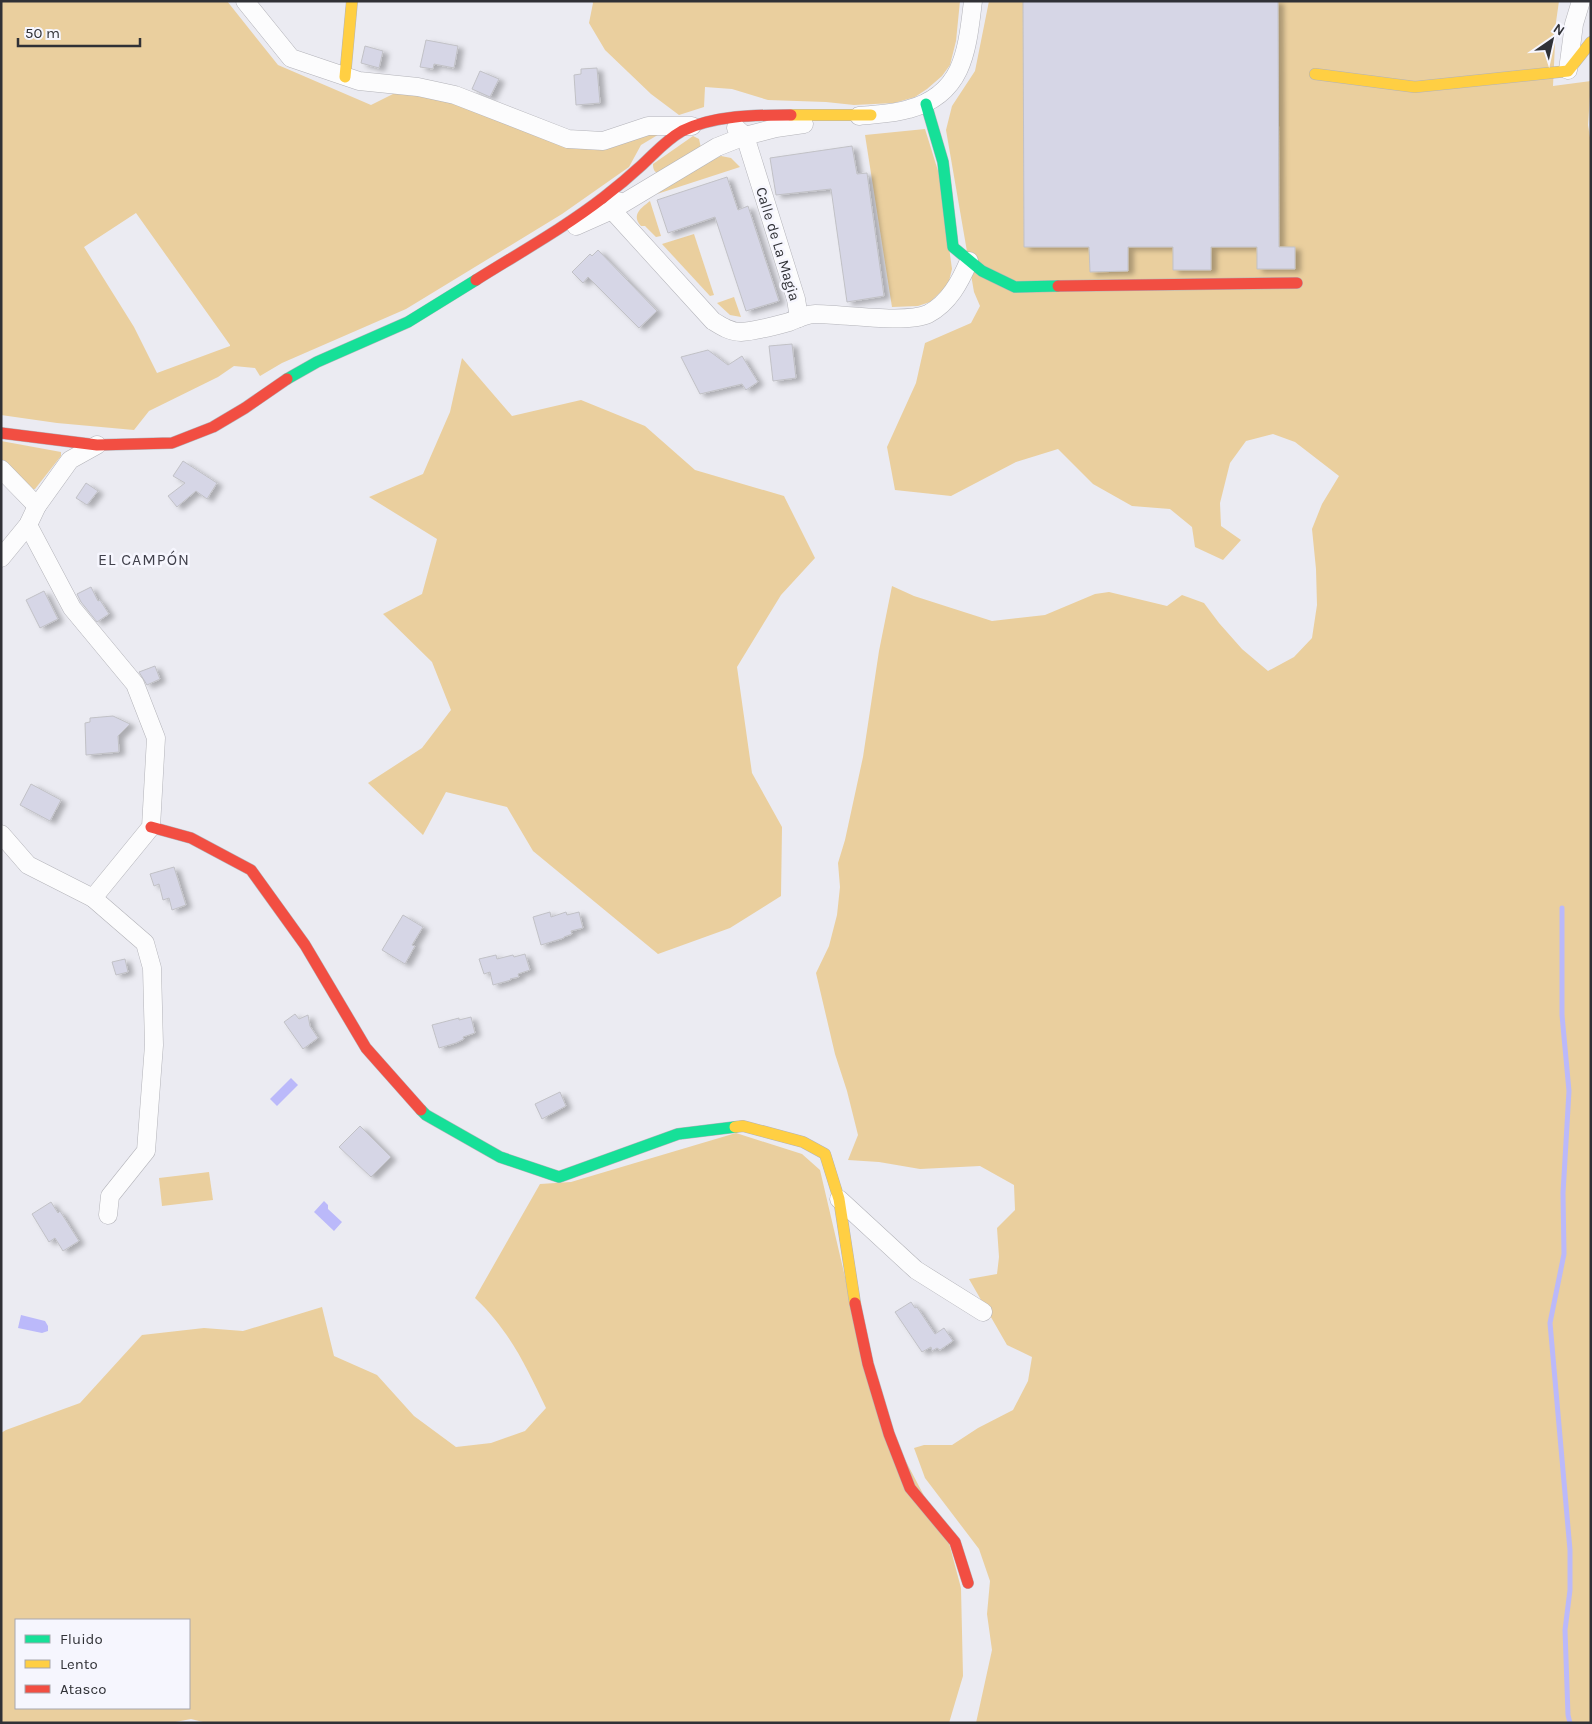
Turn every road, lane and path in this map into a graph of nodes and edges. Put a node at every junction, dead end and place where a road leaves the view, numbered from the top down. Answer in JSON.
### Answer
{"nodes":[{"id":1,"x":245,"y":1,"type":"edge"},
{"id":2,"x":352,"y":1,"type":"edge"},
{"id":3,"x":973,"y":1,"type":"edge"},
{"id":4,"x":1581,"y":1,"type":"edge"},
{"id":5,"x":1591,"y":42,"type":"edge"},
{"id":6,"x":1568,"y":71,"type":"junction"},
{"id":7,"x":1315,"y":74,"type":"dead end"},
{"id":8,"x":345,"y":77,"type":"junction"},
{"id":9,"x":926,"y":104,"type":"junction"},
{"id":10,"x":871,"y":115,"type":"junction"},
{"id":11,"x":726,"y":120,"type":"junction"},
{"id":12,"x":695,"y":126,"type":"junction"},
{"id":13,"x":745,"y":136,"type":"junction"},
{"id":14,"x":642,"y":165,"type":"junction"},
{"id":15,"x":612,"y":210,"type":"junction"},
{"id":16,"x":542,"y":240,"type":"junction"},
{"id":17,"x":969,"y":261,"type":"junction"},
{"id":18,"x":1297,"y":282,"type":"dead end"},
{"id":19,"x":799,"y":318,"type":"junction"},
{"id":20,"x":1,"y":433,"type":"edge"},
{"id":21,"x":97,"y":445,"type":"junction"},
{"id":22,"x":1,"y":469,"type":"edge"},
{"id":23,"x":37,"y":506,"type":"junction"},
{"id":24,"x":28,"y":525,"type":"junction"},
{"id":25,"x":1,"y":558,"type":"edge"},
{"id":26,"x":151,"y":827,"type":"junction"},
{"id":27,"x":1,"y":834,"type":"edge"},
{"id":28,"x":93,"y":898,"type":"junction"},
{"id":29,"x":839,"y":1198,"type":"junction"},
{"id":30,"x":108,"y":1215,"type":"dead end"},
{"id":31,"x":983,"y":1312,"type":"dead end"},
{"id":32,"x":968,"y":1583,"type":"dead end"}],
"edges":[{"from":1,"to":8,"type":"street"},
{"from":2,"to":8,"type":"street"},
{"from":3,"to":9,"type":"street"},
{"from":4,"to":6,"type":"street"},
{"from":5,"to":6,"type":"street"},
{"from":6,"to":7,"type":"street"},
{"from":8,"to":12,"type":"street"},
{"from":9,"to":10,"type":"street"},
{"from":9,"to":17,"type":"street"},
{"from":10,"to":11,"type":"street"},
{"from":10,"to":13,"type":"street"},
{"from":11,"to":12,"type":"street"},
{"from":11,"to":13,"type":"street"},
{"from":12,"to":14,"type":"street"},
{"from":13,"to":15,"type":"street"},
{"from":13,"to":19,"type":"street","name":"Calle de La Magia"},
{"from":14,"to":15,"type":"street"},
{"from":14,"to":16,"type":"street"},
{"from":15,"to":16,"type":"street"},
{"from":15,"to":19,"type":"street","name":"Calle de La Magia"},
{"from":16,"to":21,"type":"street"},
{"from":17,"to":18,"type":"street"},
{"from":17,"to":19,"type":"street"},
{"from":20,"to":21,"type":"street"},
{"from":21,"to":23,"type":"street"},
{"from":22,"to":23,"type":"street"},
{"from":23,"to":24,"type":"street"},
{"from":24,"to":25,"type":"street"},
{"from":24,"to":26,"type":"street"},
{"from":26,"to":28,"type":"street"},
{"from":26,"to":29,"type":"street"},
{"from":27,"to":28,"type":"street"},
{"from":28,"to":30,"type":"street"},
{"from":29,"to":31,"type":"street"},
{"from":29,"to":32,"type":"street"}]}
